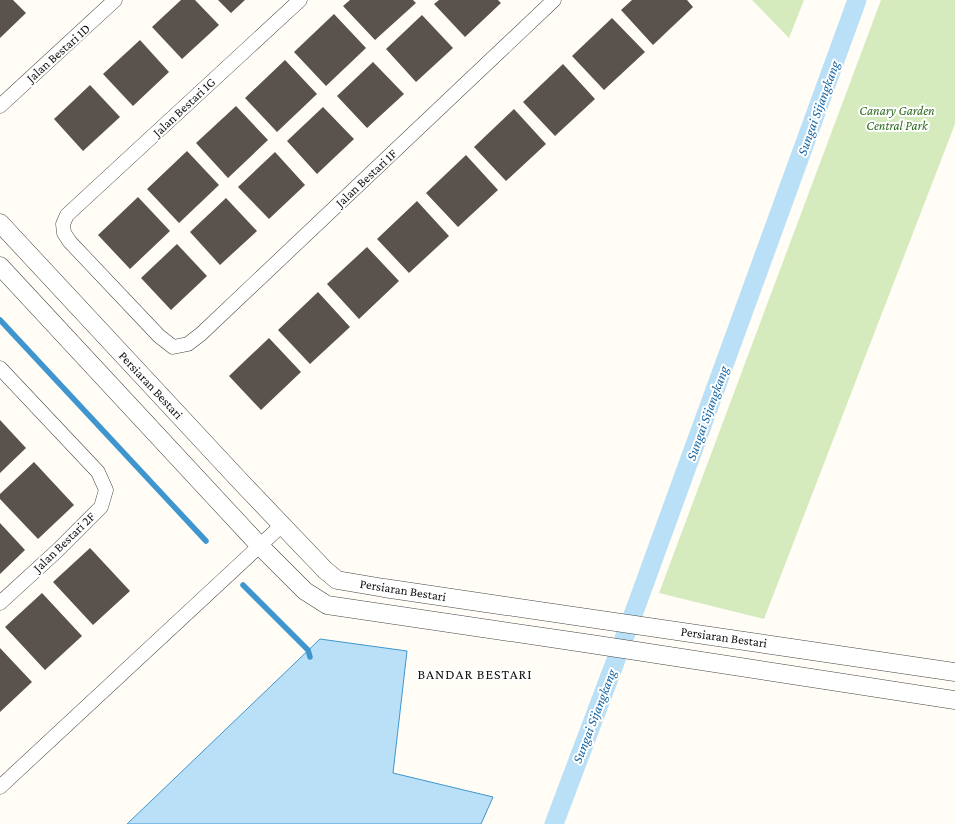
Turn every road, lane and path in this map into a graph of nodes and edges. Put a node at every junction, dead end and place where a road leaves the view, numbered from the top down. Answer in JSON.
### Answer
{"nodes":[{"id":1,"x":116,"y":0,"type":"edge"},
{"id":2,"x":300,"y":0,"type":"edge"},
{"id":3,"x":554,"y":0,"type":"edge"},
{"id":4,"x":0,"y":106,"type":"edge"},
{"id":5,"x":0,"y":222,"type":"edge"},
{"id":6,"x":0,"y":266,"type":"edge"},
{"id":7,"x":173,"y":347,"type":"joint"},
{"id":8,"x":0,"y":368,"type":"edge"},
{"id":9,"x":282,"y":525,"type":"junction"},
{"id":10,"x":260,"y":546,"type":"junction"},
{"id":11,"x":0,"y":603,"type":"edge"},
{"id":12,"x":955,"y":672,"type":"edge"},
{"id":13,"x":955,"y":700,"type":"edge"},
{"id":14,"x":0,"y":787,"type":"edge"}],
"edges":[{"from":1,"to":4,"type":"street","name":"Jalan Bestari 1D"},
{"from":2,"to":7,"type":"street","name":"Jalan Bestari 1G"},
{"from":3,"to":7,"type":"street","name":"Jalan Bestari 1F"},
{"from":5,"to":9,"type":"street","name":"Persiaran Bestari"},
{"from":6,"to":10,"type":"street","name":"Persiaran Bestari"},
{"from":8,"to":11,"type":"street","name":"Jalan Bestari 2F"},
{"from":9,"to":10,"type":"street"},
{"from":9,"to":12,"type":"street","name":"Persiaran Bestari"},
{"from":10,"to":13,"type":"street","name":"Persiaran Bestari"},
{"from":10,"to":14,"type":"street"}]}
